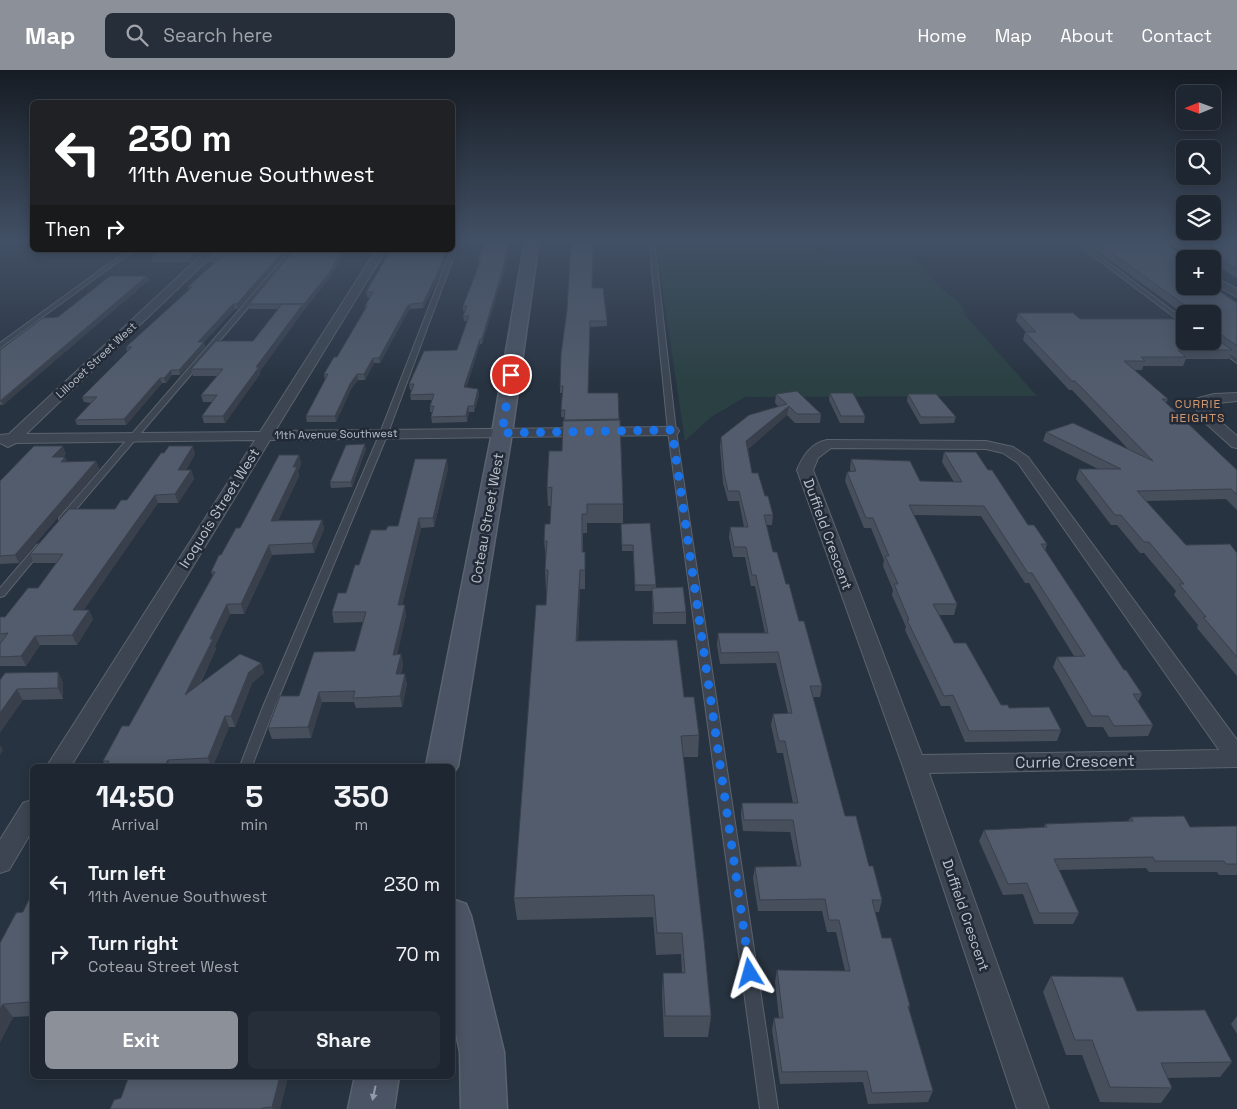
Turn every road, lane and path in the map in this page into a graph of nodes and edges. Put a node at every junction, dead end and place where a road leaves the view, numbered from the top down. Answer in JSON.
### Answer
{"nodes":[{"id":1,"x":78,"y":288,"type":"edge"},
{"id":2,"x":171,"y":288,"type":"edge"},
{"id":3,"x":261,"y":288,"type":"edge"},
{"id":4,"x":357,"y":288,"type":"edge"},
{"id":5,"x":439,"y":288,"type":"edge"},
{"id":6,"x":524,"y":288,"type":"edge"},
{"id":7,"x":656,"y":288,"type":"edge"},
{"id":8,"x":1139,"y":288,"type":"edge"},
{"id":9,"x":1176,"y":316,"type":"edge"},
{"id":10,"x":0,"y":346,"type":"edge"},
{"id":11,"x":1221,"y":349,"type":"edge"},
{"id":12,"x":1237,"y":361,"type":"edge"},
{"id":13,"x":1237,"y":398,"type":"edge"},
{"id":14,"x":672,"y":430,"type":"junction"},
{"id":15,"x":384,"y":433,"type":"junction"},
{"id":16,"x":502,"y":433,"type":"junction"},
{"id":17,"x":264,"y":436,"type":"junction"},
{"id":18,"x":132,"y":437,"type":"junction"},
{"id":19,"x":6,"y":438,"type":"edge"},
{"id":20,"x":1237,"y":444,"type":"edge"},
{"id":21,"x":0,"y":450,"type":"edge"},
{"id":22,"x":57,"y":527,"type":"edge"},
{"id":23,"x":44,"y":542,"type":"edge"},
{"id":24,"x":0,"y":594,"type":"edge"},
{"id":25,"x":1237,"y":758,"type":"edge"},
{"id":26,"x":60,"y":764,"type":"edge"},
{"id":27,"x":247,"y":764,"type":"edge"},
{"id":28,"x":442,"y":764,"type":"edge"},
{"id":29,"x":914,"y":764,"type":"junction"},
{"id":30,"x":30,"y":813,"type":"edge"},
{"id":31,"x":0,"y":862,"type":"edge"},
{"id":32,"x":455,"y":930,"type":"edge"},
{"id":33,"x":376,"y":1079,"type":"edge"},
{"id":34,"x":370,"y":1109,"type":"edge"},
{"id":35,"x":484,"y":1109,"type":"edge"},
{"id":36,"x":769,"y":1109,"type":"edge"},
{"id":37,"x":1033,"y":1109,"type":"edge"}],
"edges":[{"from":1,"to":10,"type":"lane"},
{"from":2,"to":19,"type":"street","name":"Lillooet Street West"},
{"from":3,"to":18,"type":"lane"},
{"from":4,"to":17,"type":"street","name":"Iroquois Street West"},
{"from":5,"to":15,"type":"lane"},
{"from":6,"to":16,"type":"street","name":"Coteau Street West"},
{"from":7,"to":14,"type":"lane"},
{"from":8,"to":9,"type":"lane"},
{"from":11,"to":12,"type":"lane"},
{"from":13,"to":20,"type":"street"},
{"from":14,"to":16,"type":"street","name":"11th Avenue Southwest"},
{"from":14,"to":36,"type":"lane"},
{"from":15,"to":16,"type":"street","name":"11th Avenue Southwest"},
{"from":15,"to":17,"type":"street","name":"11th Avenue Southwest"},
{"from":15,"to":27,"type":"lane"},
{"from":16,"to":28,"type":"street","name":"Coteau Street West"},
{"from":17,"to":18,"type":"street","name":"11th Avenue Southwest"},
{"from":17,"to":26,"type":"street","name":"Iroquois Street West"},
{"from":18,"to":19,"type":"street","name":"11th Avenue Southwest"},
{"from":18,"to":22,"type":"lane"},
{"from":19,"to":21,"type":"street","name":"Lillooet Street West"},
{"from":23,"to":24,"type":"lane"},
{"from":25,"to":29,"type":"street","name":"Currie Crescent"},
{"from":25,"to":29,"type":"street","name":"Duffield Crescent"},
{"from":29,"to":37,"type":"street","name":"Duffield Crescent"},
{"from":30,"to":31,"type":"street"},
{"from":32,"to":35,"type":"street"},
{"from":33,"to":34,"type":"street","one_way":true}]}
